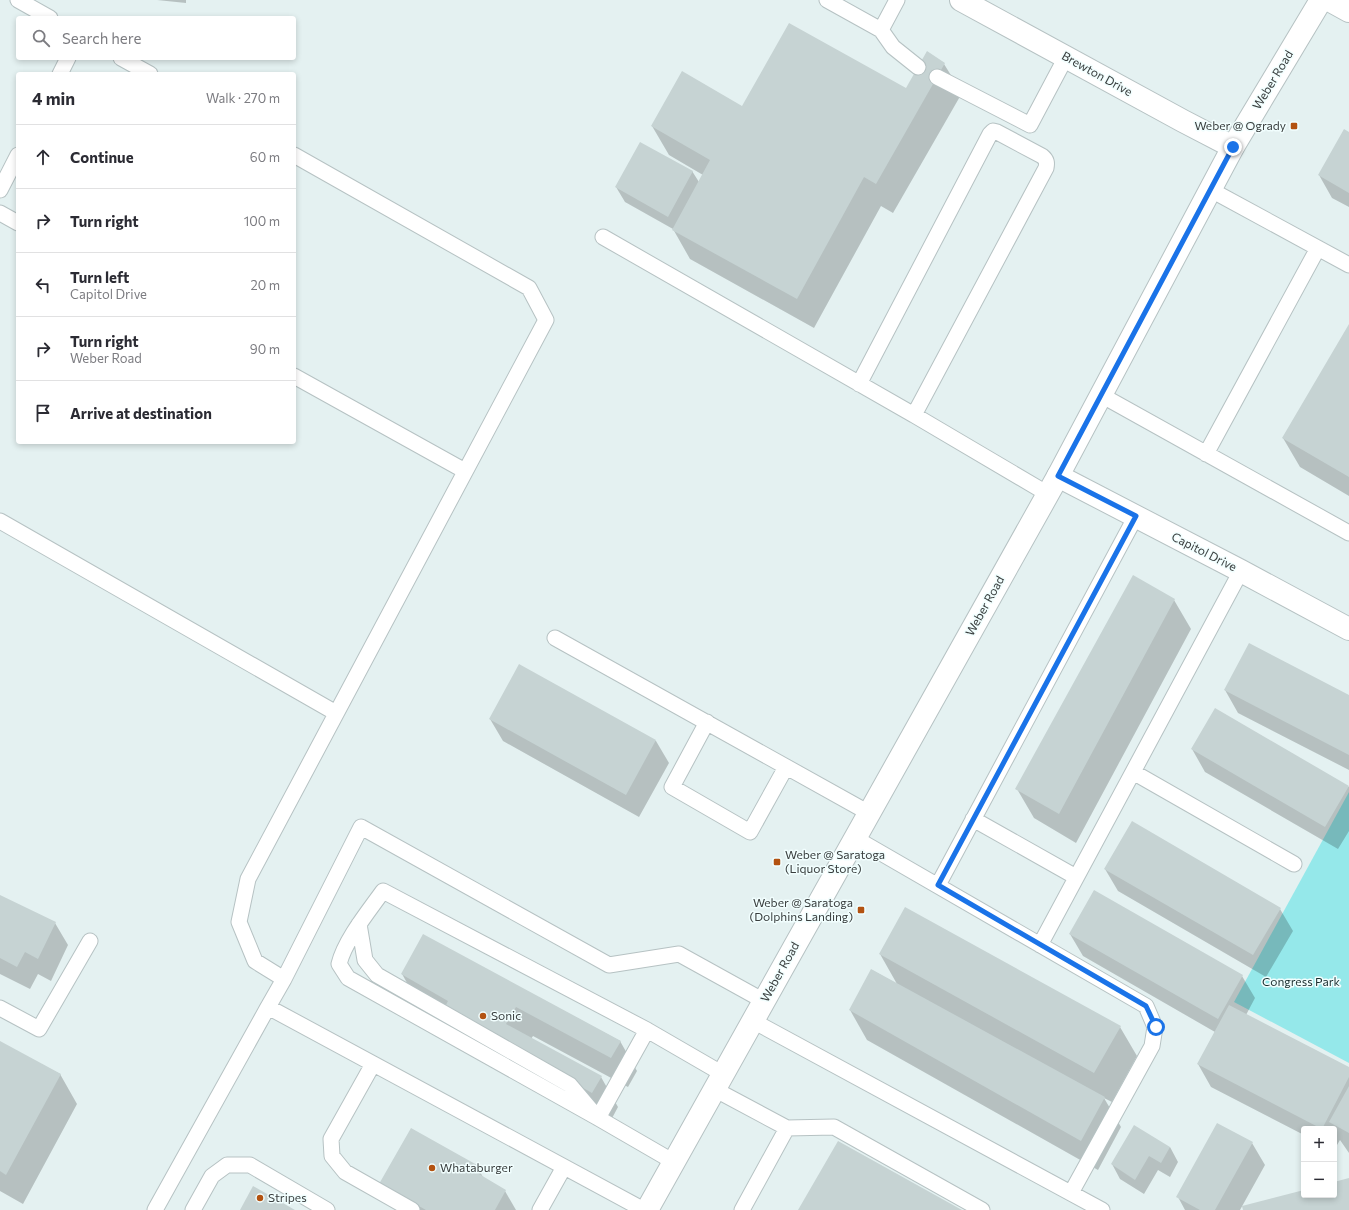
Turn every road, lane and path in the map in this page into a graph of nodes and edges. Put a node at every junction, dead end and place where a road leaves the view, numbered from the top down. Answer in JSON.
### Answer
{"nodes":[{"id":1,"x":18,"y":0,"type":"edge"},
{"id":2,"x":827,"y":0,"type":"edge"},
{"id":3,"x":897,"y":0,"type":"edge"},
{"id":4,"x":962,"y":0,"type":"edge"},
{"id":5,"x":1321,"y":0,"type":"edge"},
{"id":6,"x":1329,"y":0,"type":"edge"},
{"id":7,"x":1349,"y":11,"type":"edge"},
{"id":8,"x":46,"y":16,"type":"edge"},
{"id":9,"x":881,"y":30,"type":"junction"},
{"id":10,"x":1066,"y":57,"type":"junction"},
{"id":11,"x":67,"y":60,"type":"edge"},
{"id":12,"x":125,"y":60,"type":"edge"},
{"id":13,"x":918,"y":67,"type":"dead end"},
{"id":14,"x":61,"y":72,"type":"edge"},
{"id":15,"x":146,"y":72,"type":"edge"},
{"id":16,"x":937,"y":77,"type":"dead end"},
{"id":17,"x":1030,"y":126,"type":"junction"},
{"id":18,"x":1020,"y":144,"type":"junction"},
{"id":19,"x":1233,"y":147,"type":"junction"},
{"id":20,"x":296,"y":156,"type":"edge"},
{"id":21,"x":16,"y":159,"type":"edge"},
{"id":22,"x":0,"y":190,"type":"edge"},
{"id":23,"x":1211,"y":190,"type":"junction"},
{"id":24,"x":0,"y":213,"type":"edge"},
{"id":25,"x":16,"y":222,"type":"edge"},
{"id":26,"x":603,"y":237,"type":"dead end"},
{"id":27,"x":1318,"y":248,"type":"junction"},
{"id":28,"x":1349,"y":265,"type":"edge"},
{"id":29,"x":296,"y":377,"type":"edge"},
{"id":30,"x":859,"y":384,"type":"junction"},
{"id":31,"x":1101,"y":395,"type":"junction"},
{"id":32,"x":914,"y":415,"type":"junction"},
{"id":33,"x":1206,"y":454,"type":"junction"},
{"id":34,"x":465,"y":471,"type":"junction"},
{"id":35,"x":1053,"y":485,"type":"junction"},
{"id":36,"x":1136,"y":516,"type":"junction"},
{"id":37,"x":0,"y":521,"type":"edge"},
{"id":38,"x":1349,"y":533,"type":"edge"},
{"id":39,"x":1241,"y":571,"type":"junction"},
{"id":40,"x":1349,"y":629,"type":"edge"},
{"id":41,"x":555,"y":638,"type":"dead end"},
{"id":42,"x":336,"y":713,"type":"junction"},
{"id":43,"x":707,"y":722,"type":"junction"},
{"id":44,"x":786,"y":767,"type":"junction"},
{"id":45,"x":1133,"y":772,"type":"junction"},
{"id":46,"x":869,"y":814,"type":"junction"},
{"id":47,"x":973,"y":819,"type":"junction"},
{"id":48,"x":855,"y":838,"type":"junction"},
{"id":49,"x":1294,"y":864,"type":"dead end"},
{"id":50,"x":1076,"y":878,"type":"junction"},
{"id":51,"x":938,"y":885,"type":"junction"},
{"id":52,"x":359,"y":924,"type":"junction"},
{"id":53,"x":90,"y":941,"type":"dead end"},
{"id":54,"x":1040,"y":945,"type":"junction"},
{"id":55,"x":284,"y":979,"type":"junction"},
{"id":56,"x":764,"y":1001,"type":"junction"},
{"id":57,"x":268,"y":1007,"type":"junction"},
{"id":58,"x":0,"y":1008,"type":"edge"},
{"id":59,"x":753,"y":1021,"type":"junction"},
{"id":60,"x":647,"y":1030,"type":"junction"},
{"id":61,"x":373,"y":1064,"type":"junction"},
{"id":62,"x":719,"y":1082,"type":"junction"},
{"id":63,"x":598,"y":1118,"type":"junction"},
{"id":64,"x":787,"y":1128,"type":"junction"},
{"id":65,"x":674,"y":1162,"type":"junction"},
{"id":66,"x":564,"y":1167,"type":"junction"},
{"id":67,"x":1071,"y":1193,"type":"junction"},
{"id":68,"x":154,"y":1210,"type":"edge"},
{"id":69,"x":193,"y":1210,"type":"edge"},
{"id":70,"x":327,"y":1210,"type":"edge"},
{"id":71,"x":412,"y":1210,"type":"edge"},
{"id":72,"x":540,"y":1210,"type":"edge"},
{"id":73,"x":646,"y":1210,"type":"edge"},
{"id":74,"x":742,"y":1210,"type":"edge"},
{"id":75,"x":982,"y":1210,"type":"edge"},
{"id":76,"x":1102,"y":1210,"type":"edge"}],
"edges":[{"from":1,"to":8,"type":"lane"},
{"from":2,"to":9,"type":"lane"},
{"from":3,"to":9,"type":"lane"},
{"from":4,"to":10,"type":"main road","name":"Brewton Drive"},
{"from":5,"to":19,"type":"main road","name":"Weber Road"},
{"from":6,"to":7,"type":"main road"},
{"from":9,"to":13,"type":"lane"},
{"from":10,"to":17,"type":"lane"},
{"from":10,"to":19,"type":"main road","name":"Brewton Drive"},
{"from":11,"to":14,"type":"lane"},
{"from":12,"to":15,"type":"lane"},
{"from":16,"to":17,"type":"lane"},
{"from":17,"to":18,"type":"lane"},
{"from":18,"to":30,"type":"lane"},
{"from":18,"to":32,"type":"lane"},
{"from":19,"to":23,"type":"main road","name":"Weber Road"},
{"from":20,"to":34,"type":"lane"},
{"from":21,"to":22,"type":"lane"},
{"from":23,"to":27,"type":"lane"},
{"from":23,"to":31,"type":"main road","name":"Weber Road"},
{"from":24,"to":25,"type":"lane"},
{"from":26,"to":30,"type":"lane"},
{"from":27,"to":28,"type":"lane"},
{"from":27,"to":33,"type":"lane"},
{"from":29,"to":34,"type":"lane"},
{"from":30,"to":32,"type":"lane"},
{"from":31,"to":33,"type":"lane"},
{"from":31,"to":35,"type":"main road","name":"Weber Road"},
{"from":32,"to":35,"type":"lane"},
{"from":33,"to":38,"type":"lane"},
{"from":34,"to":42,"type":"lane"},
{"from":35,"to":36,"type":"main road","name":"Capitol Drive"},
{"from":35,"to":46,"type":"main road","name":"Weber Road"},
{"from":36,"to":39,"type":"main road","name":"Capitol Drive"},
{"from":36,"to":47,"type":"lane"},
{"from":37,"to":42,"type":"lane"},
{"from":39,"to":40,"type":"main road","name":"Capitol Drive"},
{"from":39,"to":45,"type":"lane"},
{"from":41,"to":43,"type":"lane"},
{"from":42,"to":55,"type":"lane"},
{"from":43,"to":44,"type":"lane"},
{"from":43,"to":44,"type":"lane"},
{"from":44,"to":46,"type":"lane"},
{"from":45,"to":49,"type":"lane"},
{"from":45,"to":50,"type":"lane"},
{"from":46,"to":48,"type":"main road","name":"Weber Road"},
{"from":47,"to":50,"type":"lane"},
{"from":47,"to":51,"type":"lane"},
{"from":48,"to":51,"type":"lane"},
{"from":48,"to":56,"type":"main road","name":"Weber Road"},
{"from":50,"to":54,"type":"lane"},
{"from":51,"to":54,"type":"lane"},
{"from":52,"to":60,"type":"lane"},
{"from":52,"to":63,"type":"lane"},
{"from":52,"to":63,"type":"lane"},
{"from":53,"to":58,"type":"lane"},
{"from":54,"to":67,"type":"lane"},
{"from":55,"to":56,"type":"lane"},
{"from":55,"to":57,"type":"lane"},
{"from":56,"to":59,"type":"main road","name":"Weber Road"},
{"from":57,"to":61,"type":"lane"},
{"from":57,"to":68,"type":"lane"},
{"from":59,"to":62,"type":"main road","name":"Weber Road"},
{"from":59,"to":67,"type":"lane"},
{"from":60,"to":62,"type":"lane"},
{"from":60,"to":63,"type":"lane"},
{"from":61,"to":66,"type":"lane"},
{"from":61,"to":71,"type":"lane"},
{"from":62,"to":64,"type":"lane"},
{"from":62,"to":65,"type":"main road","name":"Weber Road"},
{"from":63,"to":65,"type":"lane"},
{"from":64,"to":74,"type":"lane"},
{"from":64,"to":75,"type":"lane"},
{"from":65,"to":73,"type":"main road","name":"Weber Road"},
{"from":66,"to":72,"type":"lane"},
{"from":66,"to":73,"type":"lane"},
{"from":67,"to":76,"type":"lane"},
{"from":69,"to":70,"type":"lane"}]}
